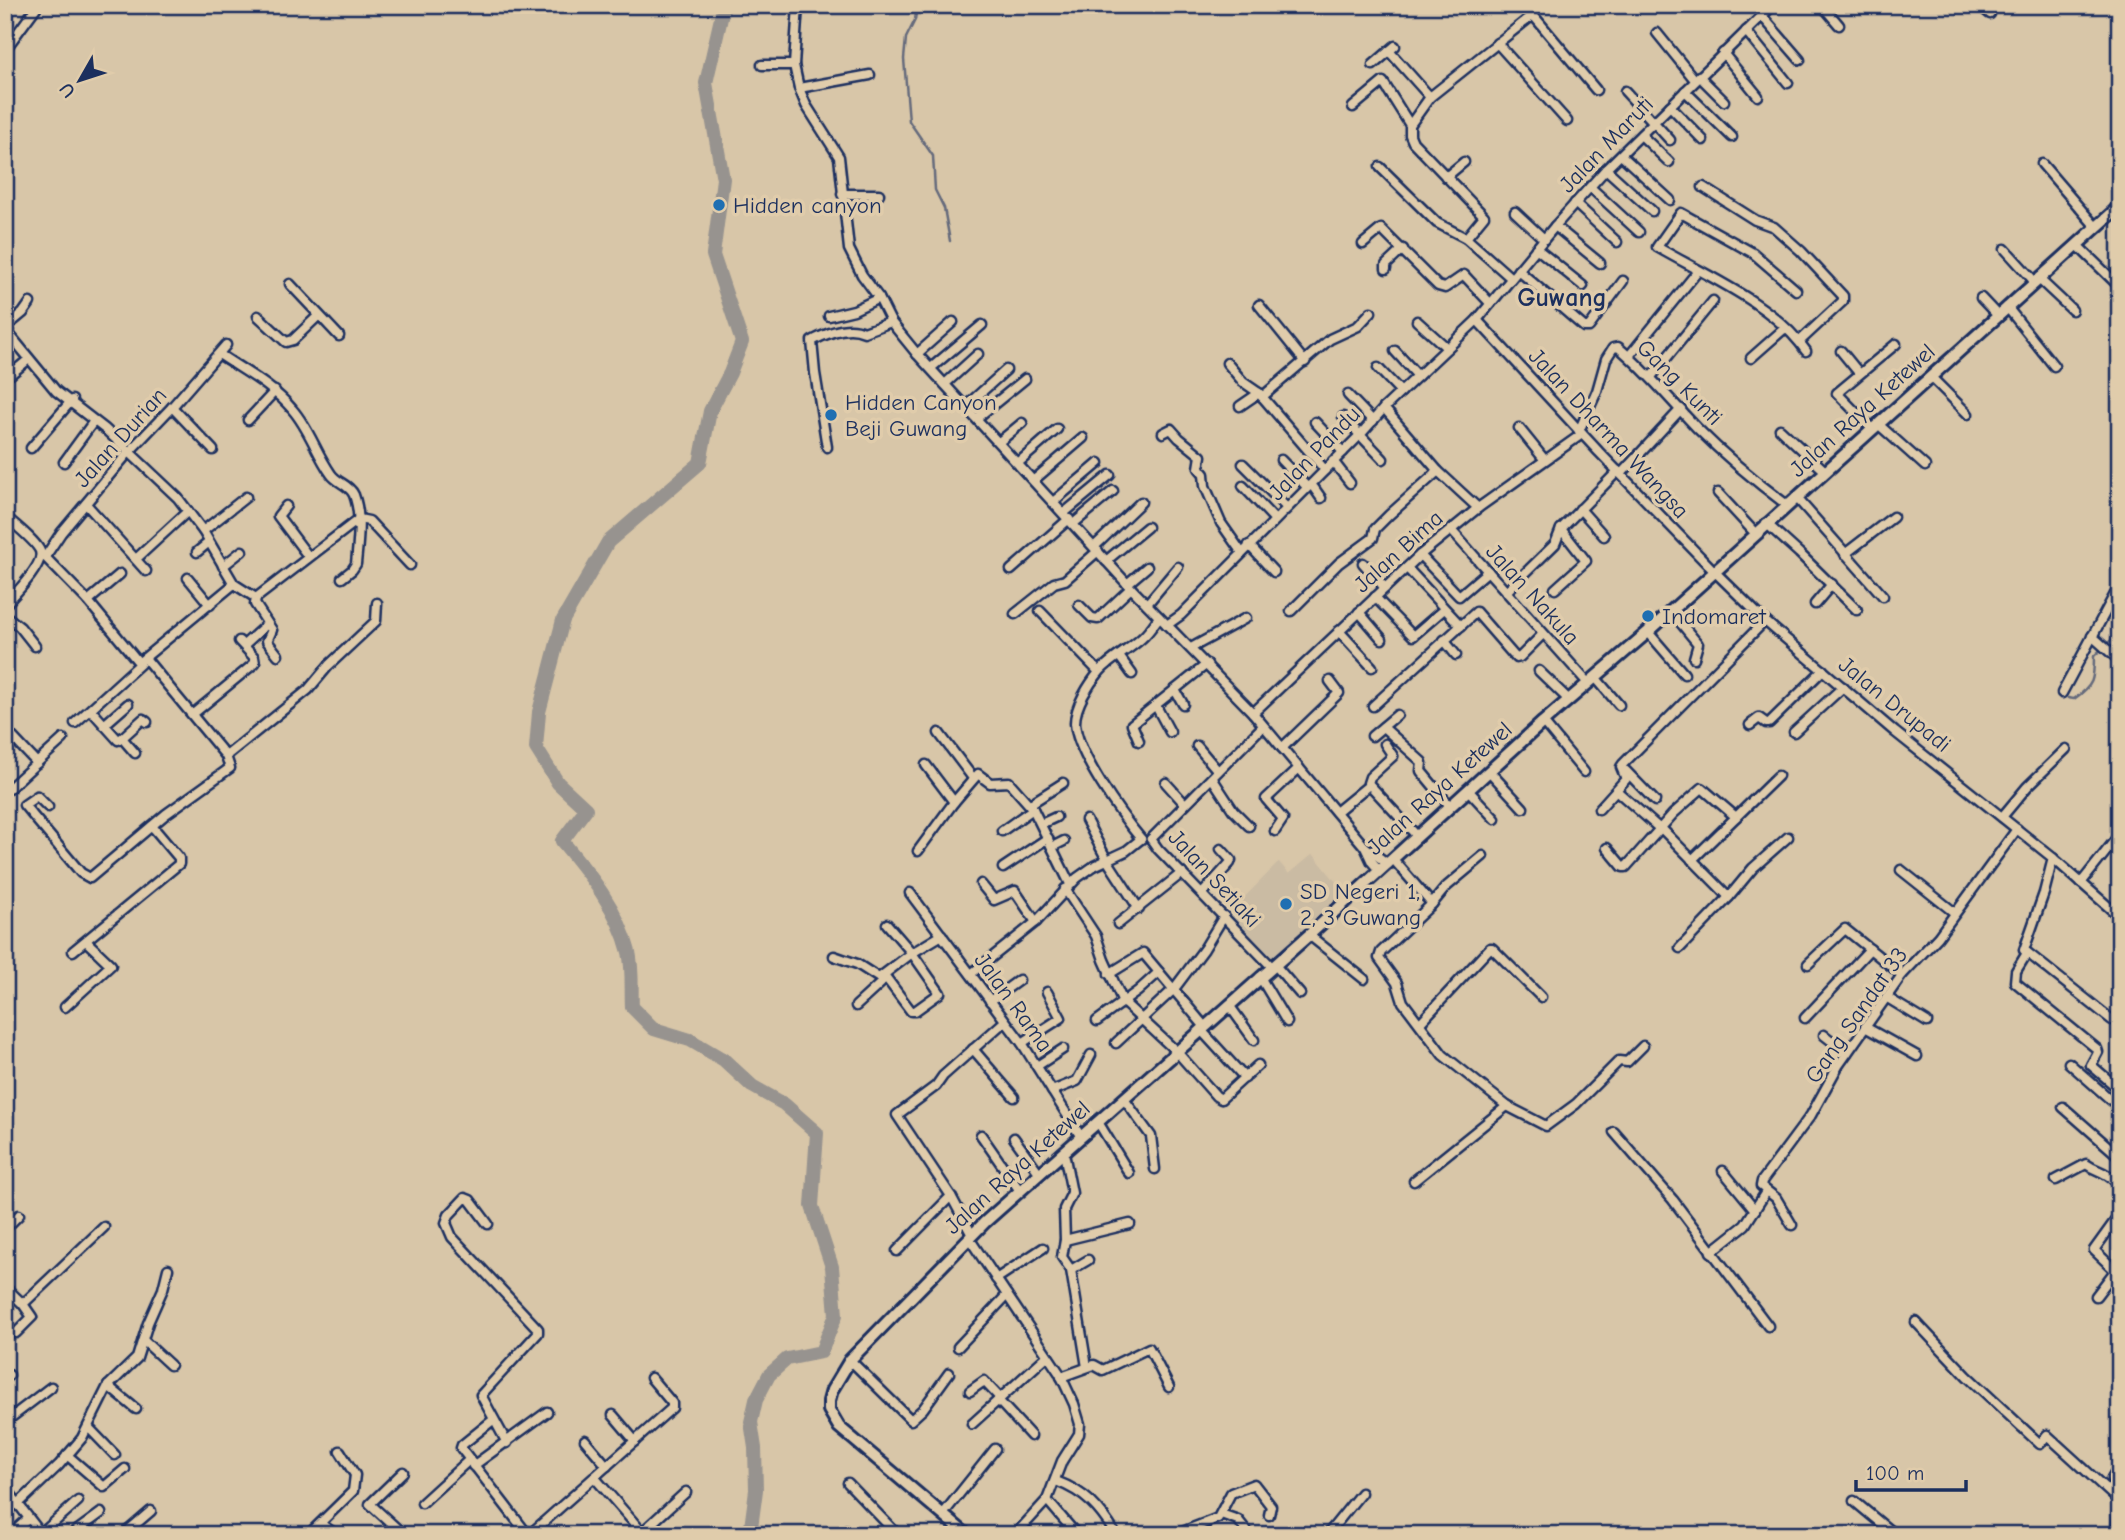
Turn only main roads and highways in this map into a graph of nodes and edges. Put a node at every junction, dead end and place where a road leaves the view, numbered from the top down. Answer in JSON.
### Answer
{"nodes":[{"id":1,"x":2120,"y":206,"type":"edge"},
{"id":2,"x":967,"y":1535,"type":"edge"}],
"edges":[{"from":1,"to":2,"type":"main road","name":"Jalan Raya Ketewel"}]}
